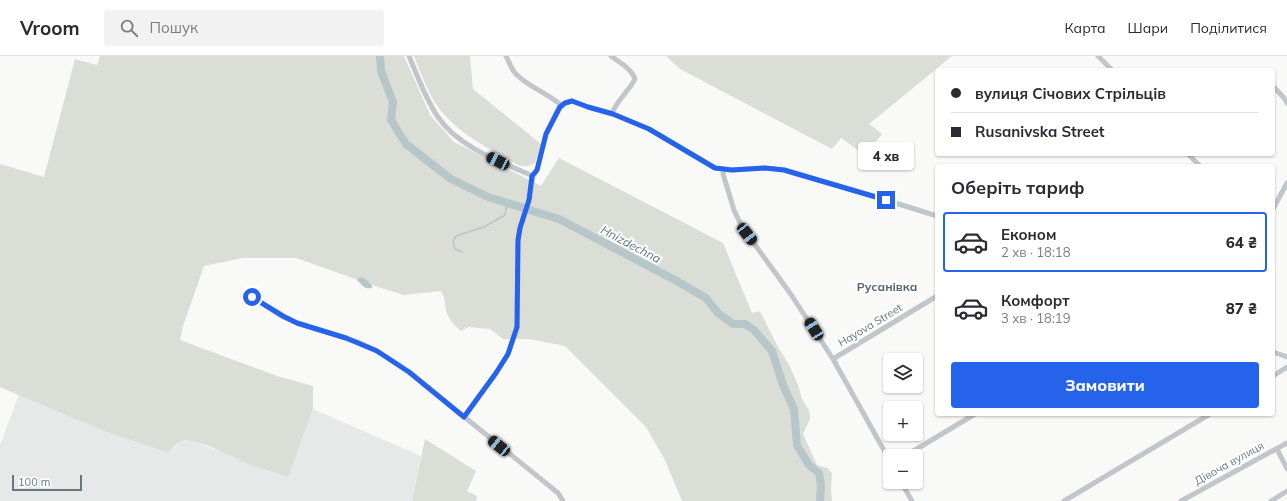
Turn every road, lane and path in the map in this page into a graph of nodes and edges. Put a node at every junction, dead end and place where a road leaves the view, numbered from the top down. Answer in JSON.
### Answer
{"nodes":[{"id":1,"x":409,"y":56,"type":"edge"},
{"id":2,"x":506,"y":56,"type":"edge"},
{"id":3,"x":611,"y":56,"type":"edge"},
{"id":4,"x":1098,"y":56,"type":"edge"},
{"id":5,"x":1110,"y":68,"type":"edge"},
{"id":6,"x":1275,"y":88,"type":"edge"},
{"id":7,"x":1287,"y":103,"type":"edge"},
{"id":8,"x":562,"y":106,"type":"junction"},
{"id":9,"x":612,"y":114,"type":"junction"},
{"id":10,"x":1190,"y":156,"type":"edge"},
{"id":11,"x":1198,"y":164,"type":"edge"},
{"id":12,"x":724,"y":169,"type":"junction"},
{"id":13,"x":532,"y":176,"type":"junction"},
{"id":14,"x":1287,"y":183,"type":"edge"},
{"id":15,"x":1275,"y":205,"type":"edge"},
{"id":16,"x":935,"y":215,"type":"edge"},
{"id":17,"x":252,"y":297,"type":"dead end"},
{"id":18,"x":935,"y":297,"type":"edge"},
{"id":19,"x":1275,"y":353,"type":"edge"},
{"id":20,"x":1287,"y":357,"type":"edge"},
{"id":21,"x":833,"y":359,"type":"junction"},
{"id":22,"x":1287,"y":367,"type":"edge"},
{"id":23,"x":1275,"y":375,"type":"edge"},
{"id":24,"x":972,"y":416,"type":"edge"},
{"id":25,"x":1207,"y":416,"type":"edge"},
{"id":26,"x":464,"y":417,"type":"junction"},
{"id":27,"x":1287,"y":443,"type":"edge"},
{"id":28,"x":883,"y":449,"type":"edge"},
{"id":29,"x":917,"y":449,"type":"edge"},
{"id":30,"x":1277,"y":449,"type":"junction"},
{"id":31,"x":1287,"y":469,"type":"edge"},
{"id":32,"x":905,"y":489,"type":"edge"},
{"id":33,"x":1287,"y":491,"type":"edge"},
{"id":34,"x":564,"y":501,"type":"edge"},
{"id":35,"x":912,"y":501,"type":"edge"},
{"id":36,"x":1064,"y":501,"type":"edge"},
{"id":37,"x":1181,"y":501,"type":"edge"},
{"id":38,"x":1271,"y":501,"type":"edge"}],
"edges":[{"from":1,"to":13,"type":"street"},
{"from":2,"to":8,"type":"street"},
{"from":3,"to":9,"type":"street"},
{"from":4,"to":5,"type":"street"},
{"from":6,"to":7,"type":"street"},
{"from":8,"to":9,"type":"street"},
{"from":8,"to":13,"type":"street"},
{"from":9,"to":12,"type":"street"},
{"from":10,"to":11,"type":"street"},
{"from":12,"to":16,"type":"street"},
{"from":12,"to":21,"type":"street"},
{"from":13,"to":26,"type":"street"},
{"from":14,"to":15,"type":"street"},
{"from":17,"to":26,"type":"street"},
{"from":18,"to":21,"type":"street","name":"Hayova Street"},
{"from":19,"to":20,"type":"street"},
{"from":21,"to":28,"type":"street"},
{"from":22,"to":23,"type":"street"},
{"from":24,"to":29,"type":"street"},
{"from":25,"to":36,"type":"street"},
{"from":26,"to":34,"type":"street"},
{"from":27,"to":30,"type":"street","name":"Дівоча вулиця"},
{"from":30,"to":31,"type":"street"},
{"from":30,"to":37,"type":"street","name":"Дівоча вулиця"},
{"from":32,"to":35,"type":"street"},
{"from":33,"to":38,"type":"street"}]}
